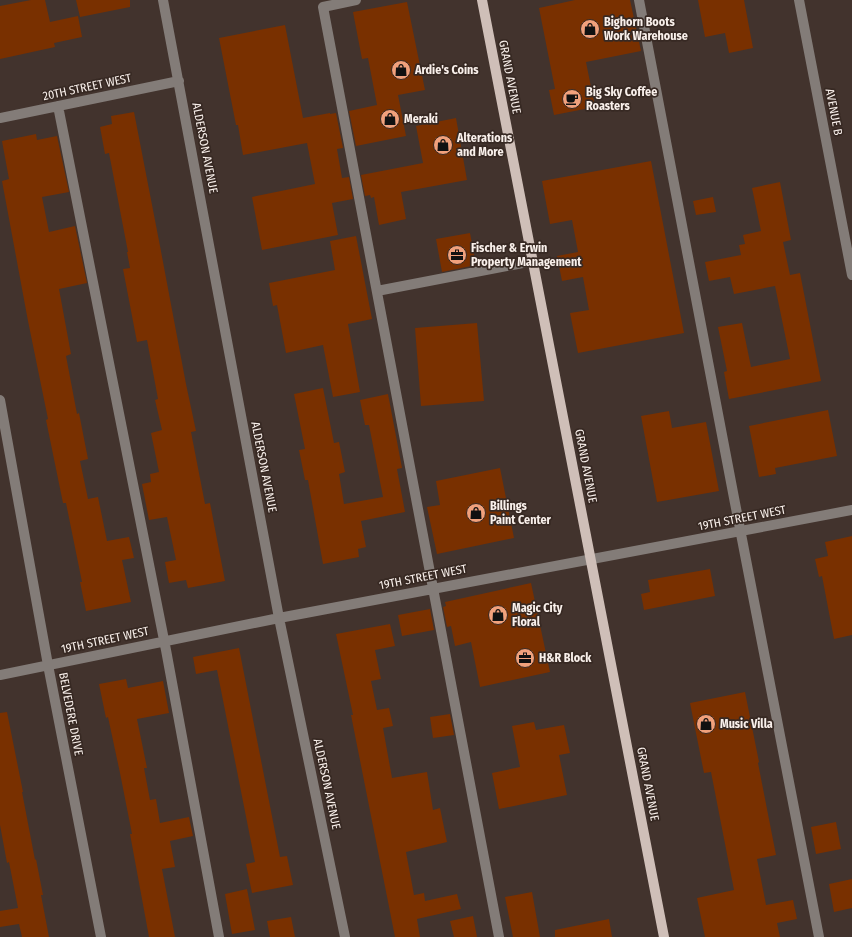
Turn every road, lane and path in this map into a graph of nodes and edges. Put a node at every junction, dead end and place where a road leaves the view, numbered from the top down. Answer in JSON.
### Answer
{"nodes":[{"id":1,"x":163,"y":0,"type":"edge"},
{"id":2,"x":356,"y":0,"type":"edge"},
{"id":3,"x":482,"y":0,"type":"edge"},
{"id":4,"x":639,"y":0,"type":"edge"},
{"id":5,"x":799,"y":0,"type":"edge"},
{"id":6,"x":179,"y":81,"type":"junction"},
{"id":7,"x":58,"y":106,"type":"junction"},
{"id":8,"x":0,"y":118,"type":"edge"},
{"id":9,"x":533,"y":261,"type":"junction"},
{"id":10,"x":852,"y":275,"type":"edge"},
{"id":11,"x":377,"y":292,"type":"junction"},
{"id":12,"x":0,"y":400,"type":"edge"},
{"id":13,"x":852,"y":510,"type":"edge"},
{"id":14,"x":740,"y":531,"type":"junction"},
{"id":15,"x":591,"y":559,"type":"junction"},
{"id":16,"x":433,"y":589,"type":"junction"},
{"id":17,"x":279,"y":618,"type":"junction"},
{"id":18,"x":165,"y":641,"type":"junction"},
{"id":19,"x":48,"y":665,"type":"junction"},
{"id":20,"x":0,"y":675,"type":"edge"},
{"id":21,"x":101,"y":937,"type":"edge"},
{"id":22,"x":220,"y":937,"type":"edge"},
{"id":23,"x":345,"y":937,"type":"edge"},
{"id":24,"x":498,"y":937,"type":"edge"},
{"id":25,"x":664,"y":937,"type":"edge"},
{"id":26,"x":819,"y":937,"type":"edge"}],
"edges":[{"from":1,"to":6,"type":"street","name":"ALDERSON AVENUE"},
{"from":2,"to":11,"type":"street"},
{"from":3,"to":9,"type":"main road","name":"GRAND AVENUE"},
{"from":4,"to":14,"type":"street"},
{"from":5,"to":10,"type":"street","name":"AVENUE B"},
{"from":6,"to":7,"type":"street","name":"20TH STREET WEST"},
{"from":6,"to":17,"type":"street","name":"ALDERSON AVENUE"},
{"from":7,"to":8,"type":"street","name":"20TH STREET WEST"},
{"from":7,"to":18,"type":"street"},
{"from":9,"to":11,"type":"street"},
{"from":9,"to":15,"type":"main road","name":"GRAND AVENUE"},
{"from":11,"to":16,"type":"street"},
{"from":12,"to":19,"type":"street","name":"BELVEDERE DRIVE"},
{"from":13,"to":14,"type":"street","name":"19TH STREET WEST"},
{"from":14,"to":15,"type":"street","name":"19TH STREET WEST"},
{"from":14,"to":26,"type":"street"},
{"from":15,"to":16,"type":"street","name":"19TH STREET WEST"},
{"from":15,"to":25,"type":"main road","name":"GRAND AVENUE"},
{"from":16,"to":17,"type":"street","name":"19TH STREET WEST"},
{"from":16,"to":24,"type":"street"},
{"from":17,"to":18,"type":"street","name":"19TH STREET WEST"},
{"from":17,"to":23,"type":"street","name":"ALDERSON AVENUE"},
{"from":18,"to":19,"type":"street","name":"19TH STREET WEST"},
{"from":18,"to":22,"type":"street"},
{"from":19,"to":20,"type":"street","name":"19TH STREET WEST"},
{"from":19,"to":21,"type":"street","name":"BELVEDERE DRIVE"}]}
